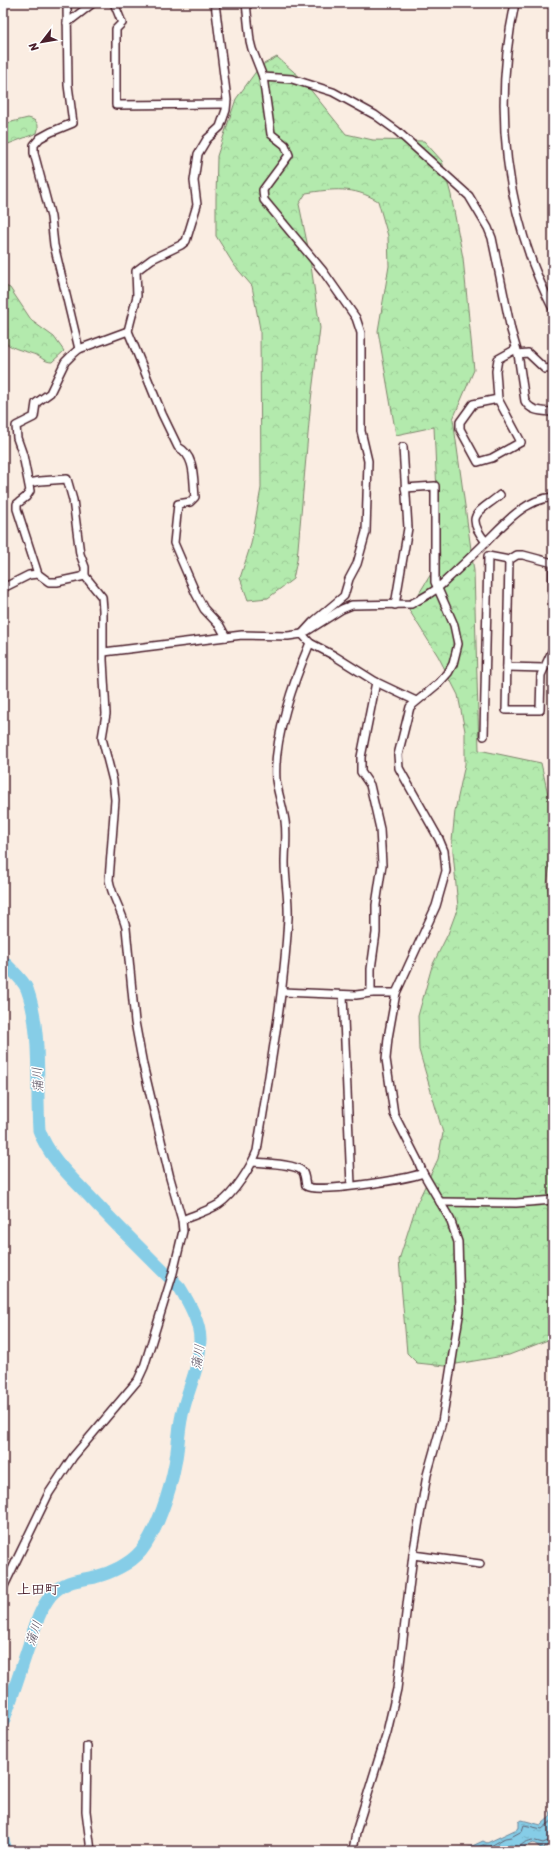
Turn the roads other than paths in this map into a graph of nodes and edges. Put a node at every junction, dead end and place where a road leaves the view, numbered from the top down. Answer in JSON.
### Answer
{"nodes":[{"id":1,"x":66,"y":3,"type":"edge"},
{"id":2,"x":93,"y":3,"type":"edge"},
{"id":3,"x":114,"y":3,"type":"edge"},
{"id":4,"x":215,"y":3,"type":"edge"},
{"id":5,"x":246,"y":3,"type":"edge"},
{"id":6,"x":515,"y":3,"type":"edge"},
{"id":7,"x":67,"y":23,"type":"junction"},
{"id":8,"x":263,"y":78,"type":"junction"},
{"id":9,"x":226,"y":104,"type":"junction"},
{"id":10,"x":553,"y":309,"type":"edge"},
{"id":11,"x":128,"y":331,"type":"junction"},
{"id":12,"x":79,"y":350,"type":"junction"},
{"id":13,"x":517,"y":352,"type":"junction"},
{"id":14,"x":553,"y":368,"type":"edge"},
{"id":15,"x":498,"y":398,"type":"junction"},
{"id":16,"x":553,"y":412,"type":"edge"},
{"id":17,"x":403,"y":448,"type":"dead end"},
{"id":18,"x":29,"y":484,"type":"junction"},
{"id":19,"x":405,"y":488,"type":"junction"},
{"id":20,"x":500,"y":495,"type":"dead end"},
{"id":21,"x":553,"y":498,"type":"edge"},
{"id":22,"x":483,"y":545,"type":"junction"},
{"id":23,"x":488,"y":556,"type":"junction"},
{"id":24,"x":509,"y":560,"type":"junction"},
{"id":25,"x":38,"y":574,"type":"junction"},
{"id":26,"x":85,"y":576,"type":"junction"},
{"id":27,"x":3,"y":588,"type":"edge"},
{"id":28,"x":438,"y":588,"type":"junction"},
{"id":29,"x":395,"y":605,"type":"junction"},
{"id":30,"x":302,"y":634,"type":"junction"},
{"id":31,"x":226,"y":637,"type":"junction"},
{"id":32,"x":310,"y":643,"type":"junction"},
{"id":33,"x":104,"y":652,"type":"junction"},
{"id":34,"x":506,"y":667,"type":"junction"},
{"id":35,"x":544,"y":668,"type":"junction"},
{"id":36,"x":376,"y":682,"type":"junction"},
{"id":37,"x":416,"y":701,"type":"junction"},
{"id":38,"x":484,"y":736,"type":"dead end"},
{"id":39,"x":282,"y":992,"type":"junction"},
{"id":40,"x":371,"y":993,"type":"junction"},
{"id":41,"x":396,"y":993,"type":"junction"},
{"id":42,"x":344,"y":995,"type":"junction"},
{"id":43,"x":253,"y":1162,"type":"junction"},
{"id":44,"x":423,"y":1173,"type":"junction"},
{"id":45,"x":351,"y":1186,"type":"junction"},
{"id":46,"x":553,"y":1200,"type":"edge"},
{"id":47,"x":440,"y":1202,"type":"junction"},
{"id":48,"x":182,"y":1220,"type":"junction"},
{"id":49,"x":413,"y":1555,"type":"junction"},
{"id":50,"x":480,"y":1564,"type":"dead end"},
{"id":51,"x":3,"y":1588,"type":"edge"},
{"id":52,"x":87,"y":1746,"type":"dead end"},
{"id":53,"x":91,"y":1851,"type":"edge"},
{"id":54,"x":353,"y":1851,"type":"edge"}],
"edges":[{"from":1,"to":7,"type":"street"},
{"from":2,"to":7,"type":"street"},
{"from":3,"to":9,"type":"street"},
{"from":4,"to":9,"type":"street"},
{"from":5,"to":8,"type":"street"},
{"from":6,"to":10,"type":"street"},
{"from":7,"to":12,"type":"street"},
{"from":8,"to":13,"type":"street"},
{"from":8,"to":30,"type":"street"},
{"from":9,"to":11,"type":"street"},
{"from":11,"to":12,"type":"street"},
{"from":11,"to":31,"type":"street"},
{"from":12,"to":18,"type":"street"},
{"from":13,"to":14,"type":"street"},
{"from":13,"to":15,"type":"street"},
{"from":13,"to":16,"type":"street"},
{"from":15,"to":15,"type":"street"},
{"from":17,"to":19,"type":"street"},
{"from":18,"to":25,"type":"street"},
{"from":18,"to":26,"type":"street"},
{"from":19,"to":28,"type":"street"},
{"from":19,"to":29,"type":"street"},
{"from":20,"to":22,"type":"street"},
{"from":21,"to":22,"type":"street"},
{"from":22,"to":23,"type":"street"},
{"from":22,"to":28,"type":"street"},
{"from":23,"to":24,"type":"street"},
{"from":23,"to":38,"type":"street"},
{"from":24,"to":34,"type":"street"},
{"from":24,"to":35,"type":"street"},
{"from":25,"to":26,"type":"street"},
{"from":25,"to":27,"type":"street"},
{"from":26,"to":33,"type":"street"},
{"from":28,"to":29,"type":"street"},
{"from":28,"to":37,"type":"street"},
{"from":29,"to":30,"type":"street"},
{"from":30,"to":31,"type":"street"},
{"from":30,"to":32,"type":"street"},
{"from":31,"to":33,"type":"street"},
{"from":32,"to":36,"type":"street"},
{"from":32,"to":39,"type":"street"},
{"from":33,"to":48,"type":"street"},
{"from":34,"to":35,"type":"street"},
{"from":34,"to":35,"type":"street"},
{"from":36,"to":37,"type":"street"},
{"from":36,"to":40,"type":"street"},
{"from":37,"to":41,"type":"street"},
{"from":39,"to":42,"type":"street"},
{"from":39,"to":43,"type":"street"},
{"from":40,"to":41,"type":"street"},
{"from":40,"to":42,"type":"street"},
{"from":41,"to":44,"type":"street"},
{"from":42,"to":45,"type":"street"},
{"from":43,"to":45,"type":"street"},
{"from":43,"to":48,"type":"street"},
{"from":44,"to":45,"type":"street"},
{"from":44,"to":47,"type":"street"},
{"from":46,"to":47,"type":"street"},
{"from":47,"to":49,"type":"street"},
{"from":48,"to":51,"type":"street"},
{"from":49,"to":50,"type":"street"},
{"from":49,"to":54,"type":"street"},
{"from":52,"to":53,"type":"street"}]}
